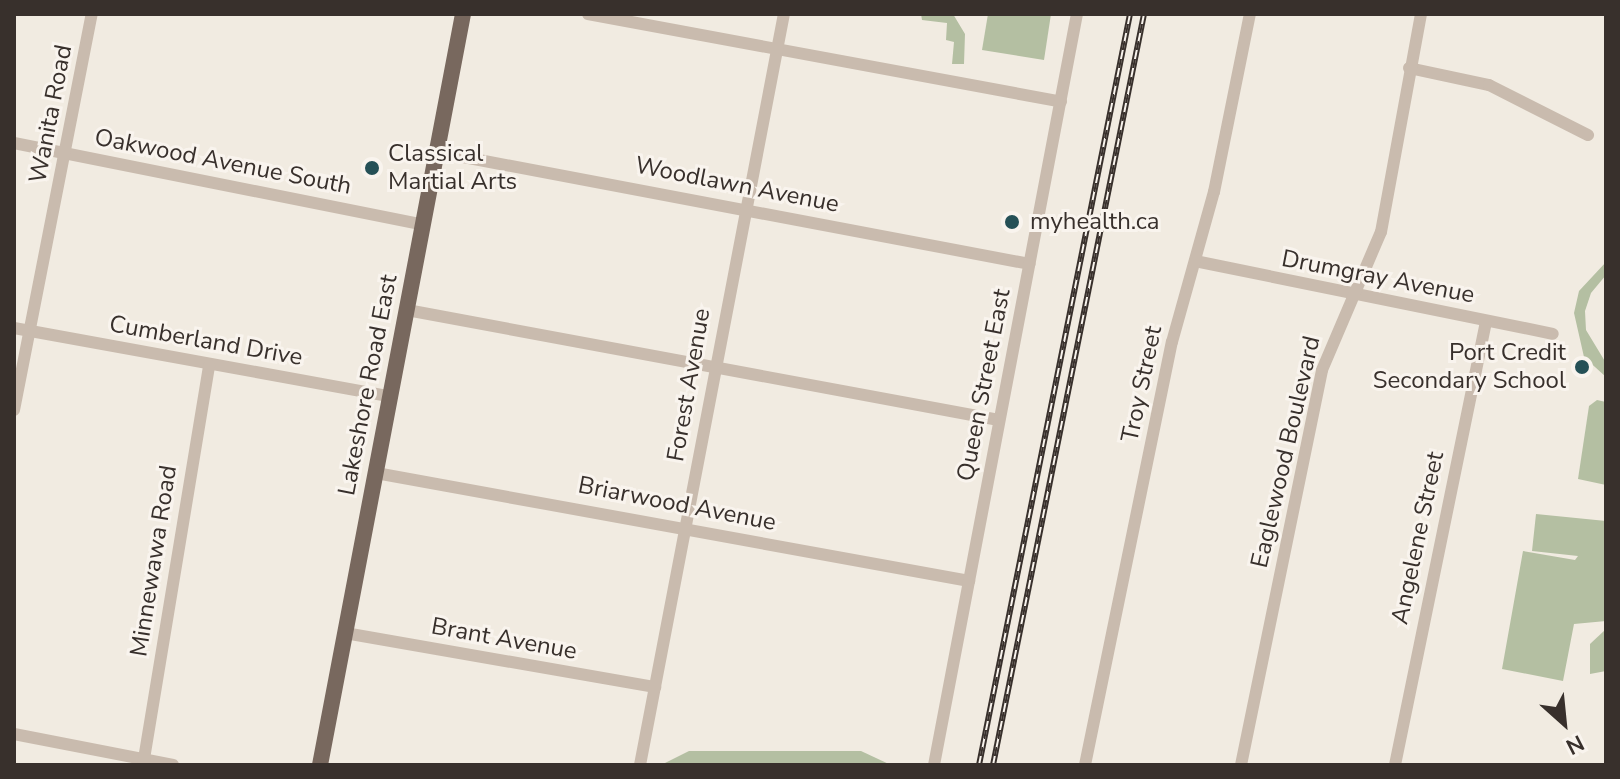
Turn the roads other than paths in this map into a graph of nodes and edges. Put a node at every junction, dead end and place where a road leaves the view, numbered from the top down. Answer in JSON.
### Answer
{"nodes":[{"id":1,"x":92,"y":14,"type":"edge"},
{"id":2,"x":463,"y":14,"type":"edge"},
{"id":3,"x":588,"y":14,"type":"edge"},
{"id":4,"x":784,"y":14,"type":"edge"},
{"id":5,"x":1077,"y":14,"type":"edge"},
{"id":6,"x":1250,"y":14,"type":"edge"},
{"id":7,"x":1421,"y":14,"type":"edge"},
{"id":8,"x":777,"y":49,"type":"junction"},
{"id":9,"x":1409,"y":68,"type":"junction"},
{"id":10,"x":1061,"y":102,"type":"junction"},
{"id":11,"x":1588,"y":135,"type":"dead end"},
{"id":12,"x":14,"y":143,"type":"edge"},
{"id":13,"x":437,"y":152,"type":"junction"},
{"id":14,"x":67,"y":153,"type":"junction"},
{"id":15,"x":744,"y":208,"type":"junction"},
{"id":16,"x":423,"y":225,"type":"junction"},
{"id":17,"x":1195,"y":261,"type":"junction"},
{"id":18,"x":1030,"y":264,"type":"junction"},
{"id":19,"x":1352,"y":293,"type":"junction"},
{"id":20,"x":407,"y":310,"type":"junction"},
{"id":21,"x":1486,"y":321,"type":"junction"},
{"id":22,"x":14,"y":328,"type":"edge"},
{"id":23,"x":28,"y":330,"type":"junction"},
{"id":24,"x":1553,"y":334,"type":"dead end"},
{"id":25,"x":209,"y":365,"type":"junction"},
{"id":26,"x":715,"y":365,"type":"junction"},
{"id":27,"x":390,"y":396,"type":"junction"},
{"id":28,"x":14,"y":410,"type":"edge"},
{"id":29,"x":999,"y":420,"type":"junction"},
{"id":30,"x":376,"y":473,"type":"junction"},
{"id":31,"x":686,"y":526,"type":"junction"},
{"id":32,"x":969,"y":581,"type":"junction"},
{"id":33,"x":345,"y":633,"type":"junction"},
{"id":34,"x":655,"y":687,"type":"junction"},
{"id":35,"x":14,"y":734,"type":"edge"},
{"id":36,"x":143,"y":762,"type":"edge"},
{"id":37,"x":173,"y":765,"type":"edge"},
{"id":38,"x":320,"y":765,"type":"edge"},
{"id":39,"x":640,"y":765,"type":"edge"},
{"id":40,"x":934,"y":765,"type":"edge"},
{"id":41,"x":1085,"y":765,"type":"edge"},
{"id":42,"x":1241,"y":765,"type":"edge"},
{"id":43,"x":1395,"y":765,"type":"edge"}],
"edges":[{"from":1,"to":14,"type":"street","name":"Wanita Road"},
{"from":2,"to":13,"type":"main road","name":"Lakeshore Road East"},
{"from":3,"to":8,"type":"street"},
{"from":4,"to":8,"type":"street","name":"Forest Avenue"},
{"from":5,"to":10,"type":"street","name":"Queen Street East"},
{"from":6,"to":17,"type":"street","name":"Troy Street"},
{"from":7,"to":9,"type":"street","name":"Eaglewood Boulevard"},
{"from":8,"to":10,"type":"street"},
{"from":8,"to":15,"type":"street","name":"Forest Avenue"},
{"from":9,"to":11,"type":"street"},
{"from":9,"to":19,"type":"street","name":"Eaglewood Boulevard"},
{"from":10,"to":18,"type":"street","name":"Queen Street East"},
{"from":12,"to":14,"type":"street","name":"Oakwood Avenue South"},
{"from":13,"to":15,"type":"street","name":"Woodlawn Avenue"},
{"from":13,"to":16,"type":"main road","name":"Lakeshore Road East"},
{"from":14,"to":16,"type":"street","name":"Oakwood Avenue South"},
{"from":14,"to":23,"type":"street","name":"Wanita Road"},
{"from":15,"to":18,"type":"street","name":"Woodlawn Avenue"},
{"from":15,"to":26,"type":"street","name":"Forest Avenue"},
{"from":16,"to":20,"type":"main road","name":"Lakeshore Road East"},
{"from":17,"to":19,"type":"street","name":"Drumgray Avenue"},
{"from":17,"to":41,"type":"street","name":"Troy Street"},
{"from":18,"to":29,"type":"street","name":"Queen Street East"},
{"from":19,"to":21,"type":"street","name":"Drumgray Avenue"},
{"from":19,"to":42,"type":"street","name":"Eaglewood Boulevard"},
{"from":20,"to":26,"type":"street"},
{"from":20,"to":27,"type":"main road","name":"Lakeshore Road East"},
{"from":21,"to":24,"type":"street","name":"Drumgray Avenue"},
{"from":21,"to":43,"type":"street","name":"Angelene Street"},
{"from":22,"to":23,"type":"street","name":"Cumberland Drive"},
{"from":23,"to":25,"type":"street","name":"Cumberland Drive"},
{"from":23,"to":28,"type":"street","name":"Wanita Road"},
{"from":25,"to":27,"type":"street","name":"Cumberland Drive"},
{"from":25,"to":36,"type":"street","name":"Minnewawa Road"},
{"from":26,"to":29,"type":"street"},
{"from":26,"to":31,"type":"street","name":"Forest Avenue"},
{"from":27,"to":30,"type":"main road","name":"Lakeshore Road East"},
{"from":29,"to":32,"type":"street","name":"Queen Street East"},
{"from":30,"to":31,"type":"street","name":"Briarwood Avenue"},
{"from":30,"to":33,"type":"main road","name":"Lakeshore Road East"},
{"from":31,"to":32,"type":"street","name":"Briarwood Avenue"},
{"from":31,"to":34,"type":"street","name":"Forest Avenue"},
{"from":32,"to":40,"type":"street","name":"Queen Street East"},
{"from":33,"to":34,"type":"street","name":"Brant Avenue"},
{"from":33,"to":38,"type":"main road","name":"Lakeshore Road East"},
{"from":34,"to":39,"type":"street","name":"Forest Avenue"},
{"from":35,"to":36,"type":"street"},
{"from":36,"to":37,"type":"street"}]}
